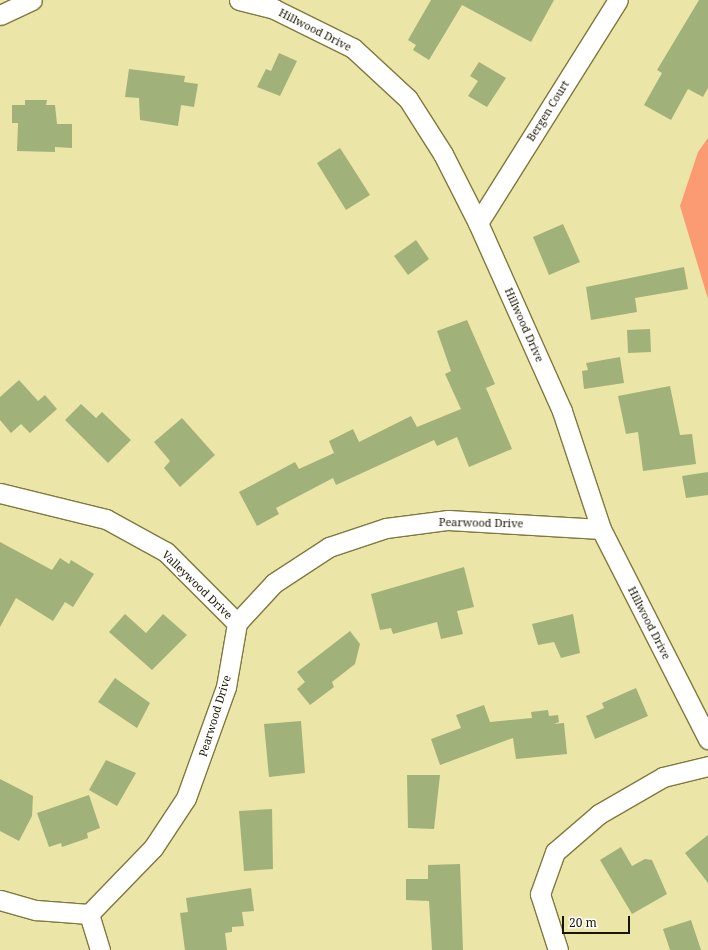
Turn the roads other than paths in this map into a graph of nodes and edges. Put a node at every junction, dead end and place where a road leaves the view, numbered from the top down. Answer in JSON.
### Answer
{"nodes":[{"id":1,"x":32,"y":0,"type":"edge"},
{"id":2,"x":239,"y":0,"type":"edge"},
{"id":3,"x":618,"y":0,"type":"edge"},
{"id":4,"x":0,"y":15,"type":"edge"},
{"id":5,"x":478,"y":223,"type":"junction"},
{"id":6,"x":0,"y":493,"type":"edge"},
{"id":7,"x":601,"y":529,"type":"junction"},
{"id":8,"x":237,"y":623,"type":"junction"},
{"id":9,"x":708,"y":739,"type":"edge"},
{"id":10,"x":708,"y":766,"type":"edge"},
{"id":11,"x":0,"y":900,"type":"edge"},
{"id":12,"x":89,"y":914,"type":"junction"},
{"id":13,"x":100,"y":950,"type":"edge"},
{"id":14,"x":558,"y":950,"type":"edge"}],
"edges":[{"from":1,"to":4,"type":"street"},
{"from":2,"to":5,"type":"street","name":"Hillwood Drive"},
{"from":3,"to":5,"type":"street","name":"Bergen Court"},
{"from":5,"to":7,"type":"street","name":"Hillwood Drive"},
{"from":6,"to":8,"type":"street","name":"Valleywood Drive"},
{"from":7,"to":8,"type":"street","name":"Pearwood Drive"},
{"from":7,"to":9,"type":"street","name":"Hillwood Drive"},
{"from":8,"to":12,"type":"street","name":"Pearwood Drive"},
{"from":10,"to":14,"type":"street"},
{"from":11,"to":12,"type":"street"},
{"from":12,"to":13,"type":"street"}]}
